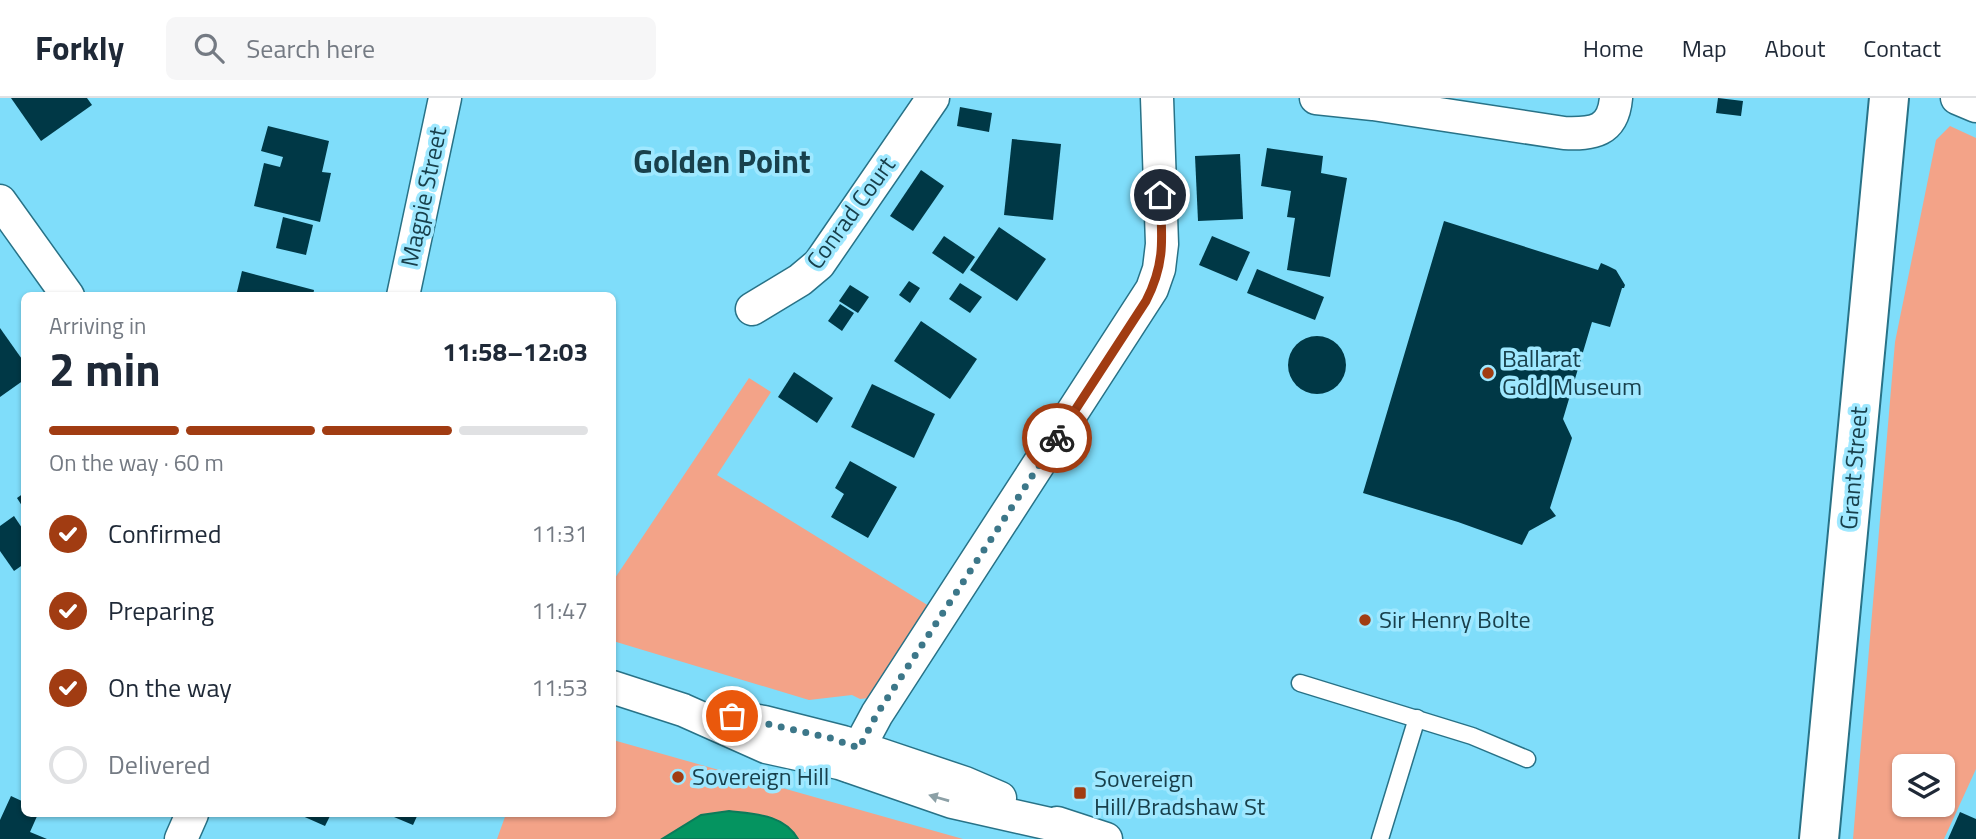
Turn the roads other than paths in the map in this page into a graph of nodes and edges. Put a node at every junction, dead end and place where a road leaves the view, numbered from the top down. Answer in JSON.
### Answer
{"nodes":[{"id":1,"x":445,"y":98,"type":"edge"},
{"id":2,"x":933,"y":98,"type":"edge"},
{"id":3,"x":1157,"y":98,"type":"edge"},
{"id":4,"x":1316,"y":98,"type":"edge"},
{"id":5,"x":1616,"y":98,"type":"edge"},
{"id":6,"x":1889,"y":98,"type":"edge"},
{"id":7,"x":1956,"y":98,"type":"edge"},
{"id":8,"x":1354,"y":100,"type":"edge"},
{"id":9,"x":1976,"y":106,"type":"edge"},
{"id":10,"x":5,"y":220,"type":"edge"},
{"id":11,"x":65,"y":292,"type":"edge"},
{"id":12,"x":404,"y":292,"type":"edge"},
{"id":13,"x":752,"y":309,"type":"dead end"},
{"id":14,"x":1300,"y":683,"type":"dead end"},
{"id":15,"x":616,"y":688,"type":"edge"},
{"id":16,"x":1417,"y":719,"type":"junction"},
{"id":17,"x":854,"y":757,"type":"junction"},
{"id":18,"x":1527,"y":759,"type":"dead end"},
{"id":19,"x":191,"y":817,"type":"edge"},
{"id":20,"x":1016,"y":829,"type":"edge"},
{"id":21,"x":1077,"y":830,"type":"junction"},
{"id":22,"x":181,"y":839,"type":"edge"},
{"id":23,"x":1106,"y":839,"type":"edge"},
{"id":24,"x":1380,"y":839,"type":"edge"},
{"id":25,"x":1819,"y":839,"type":"edge"}],
"edges":[{"from":1,"to":12,"type":"street","name":"Magpie Street"},
{"from":2,"to":13,"type":"street","name":"Conrad Court"},
{"from":3,"to":17,"type":"street"},
{"from":4,"to":8,"type":"street"},
{"from":5,"to":8,"type":"street"},
{"from":6,"to":25,"type":"main road","name":"Grant Street"},
{"from":7,"to":9,"type":"street"},
{"from":10,"to":11,"type":"street"},
{"from":14,"to":16,"type":"lane"},
{"from":15,"to":17,"type":"street"},
{"from":16,"to":18,"type":"lane"},
{"from":16,"to":24,"type":"lane"},
{"from":20,"to":17,"type":"street","one_way":true},
{"from":17,"to":21,"type":"street"},
{"from":19,"to":22,"type":"street"},
{"from":20,"to":21,"type":"street"},
{"from":21,"to":23,"type":"street"}]}
